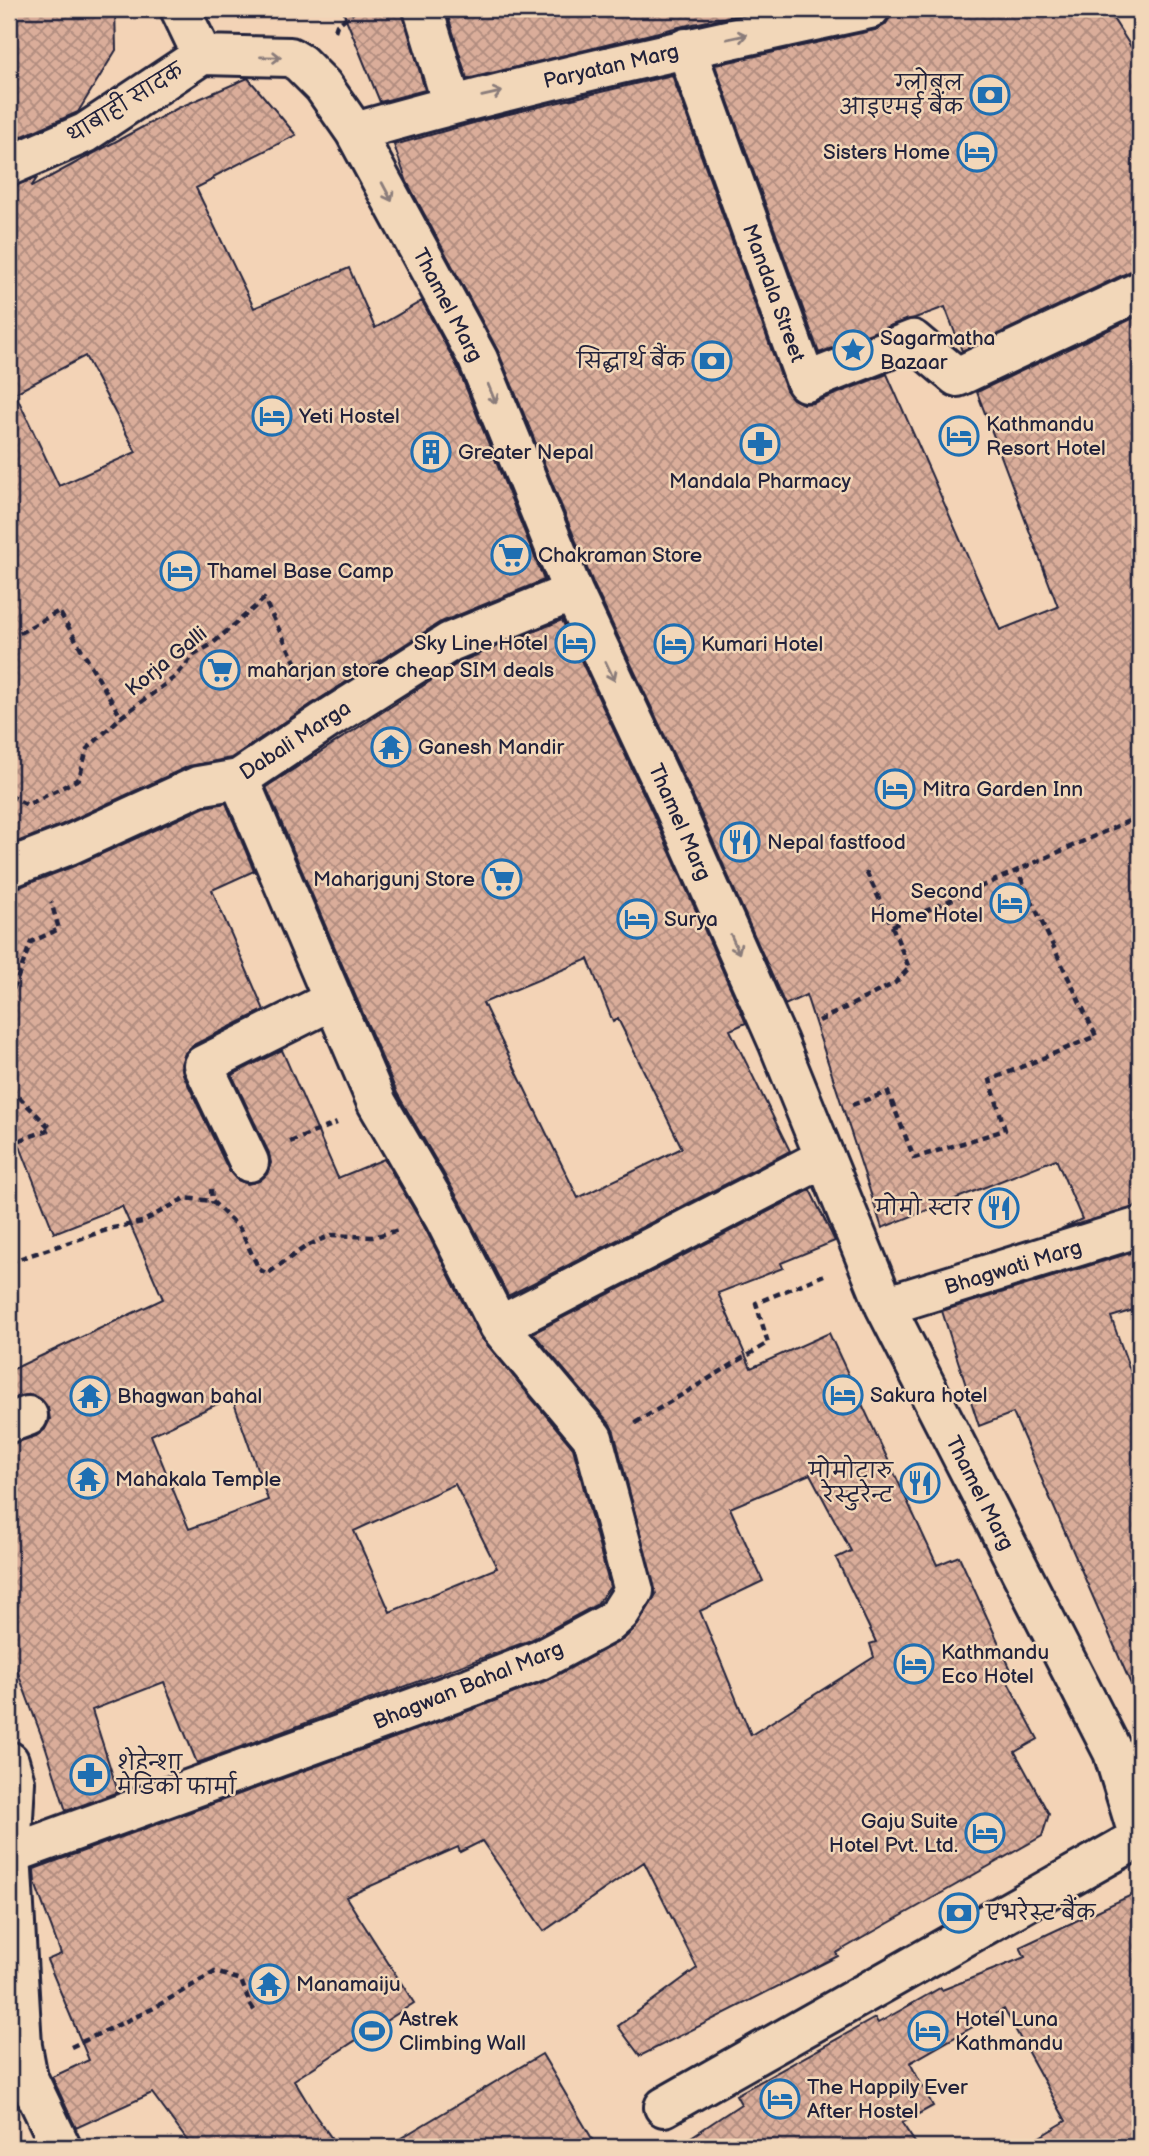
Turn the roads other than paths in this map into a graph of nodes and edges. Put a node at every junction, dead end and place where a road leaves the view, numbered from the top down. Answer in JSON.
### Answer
{"nodes":[{"id":1,"x":180,"y":9,"type":"edge"},
{"id":2,"x":423,"y":9,"type":"edge"},
{"id":3,"x":870,"y":9,"type":"edge"},
{"id":4,"x":780,"y":18,"type":"edge"},
{"id":5,"x":686,"y":48,"type":"junction"},
{"id":6,"x":202,"y":55,"type":"junction"},
{"id":7,"x":452,"y":104,"type":"junction"},
{"id":8,"x":355,"y":132,"type":"junction"},
{"id":9,"x":9,"y":166,"type":"edge"},
{"id":10,"x":1140,"y":291,"type":"edge"},
{"id":11,"x":573,"y":592,"type":"junction"},
{"id":12,"x":239,"y":779,"type":"junction"},
{"id":13,"x":9,"y":869,"type":"edge"},
{"id":14,"x":332,"y":1000,"type":"junction"},
{"id":15,"x":824,"y":1158,"type":"junction"},
{"id":16,"x":249,"y":1162,"type":"road end"},
{"id":17,"x":1140,"y":1227,"type":"edge"},
{"id":18,"x":885,"y":1306,"type":"junction"},
{"id":19,"x":499,"y":1326,"type":"junction"},
{"id":20,"x":9,"y":1761,"type":"edge"},
{"id":21,"x":1140,"y":1839,"type":"edge"},
{"id":22,"x":11,"y":1854,"type":"junction"},
{"id":23,"x":19,"y":2057,"type":"edge"},
{"id":24,"x":664,"y":2107,"type":"dead end"},
{"id":25,"x":61,"y":2147,"type":"edge"}],
"edges":[{"from":1,"to":6,"type":"street"},
{"from":2,"to":7,"type":"street"},
{"from":3,"to":4,"type":"street","name":"Paryatan Marg"},
{"from":5,"to":4,"type":"street","name":"Paryatan Marg","one_way":true},
{"from":7,"to":5,"type":"street","name":"Paryatan Marg","one_way":true},
{"from":5,"to":10,"type":"street","name":"Mandala Street"},
{"from":6,"to":8,"type":"street","name":"Thamel Marg","one_way":true},
{"from":6,"to":9,"type":"street","name":"थाबाही सादक"},
{"from":7,"to":8,"type":"street","name":"Paryatan Marg"},
{"from":8,"to":11,"type":"street","name":"Thamel Marg","one_way":true},
{"from":11,"to":12,"type":"street","name":"Dabali Marga"},
{"from":11,"to":15,"type":"street","name":"Thamel Marg","one_way":true},
{"from":12,"to":13,"type":"street","name":"Dabali Marga"},
{"from":12,"to":14,"type":"street","name":"Bhagwan Bahal Marg"},
{"from":14,"to":16,"type":"street"},
{"from":14,"to":19,"type":"street","name":"Bhagwan Bahal Marg"},
{"from":15,"to":18,"type":"street","name":"Thamel Marg"},
{"from":15,"to":19,"type":"street"},
{"from":17,"to":18,"type":"street","name":"Bhagwati Marg"},
{"from":18,"to":21,"type":"street","name":"Thamel Marg"},
{"from":19,"to":22,"type":"street","name":"Bhagwan Bahal Marg"},
{"from":20,"to":22,"type":"street"},
{"from":21,"to":24,"type":"street"},
{"from":22,"to":23,"type":"street"},
{"from":23,"to":25,"type":"street"}]}
